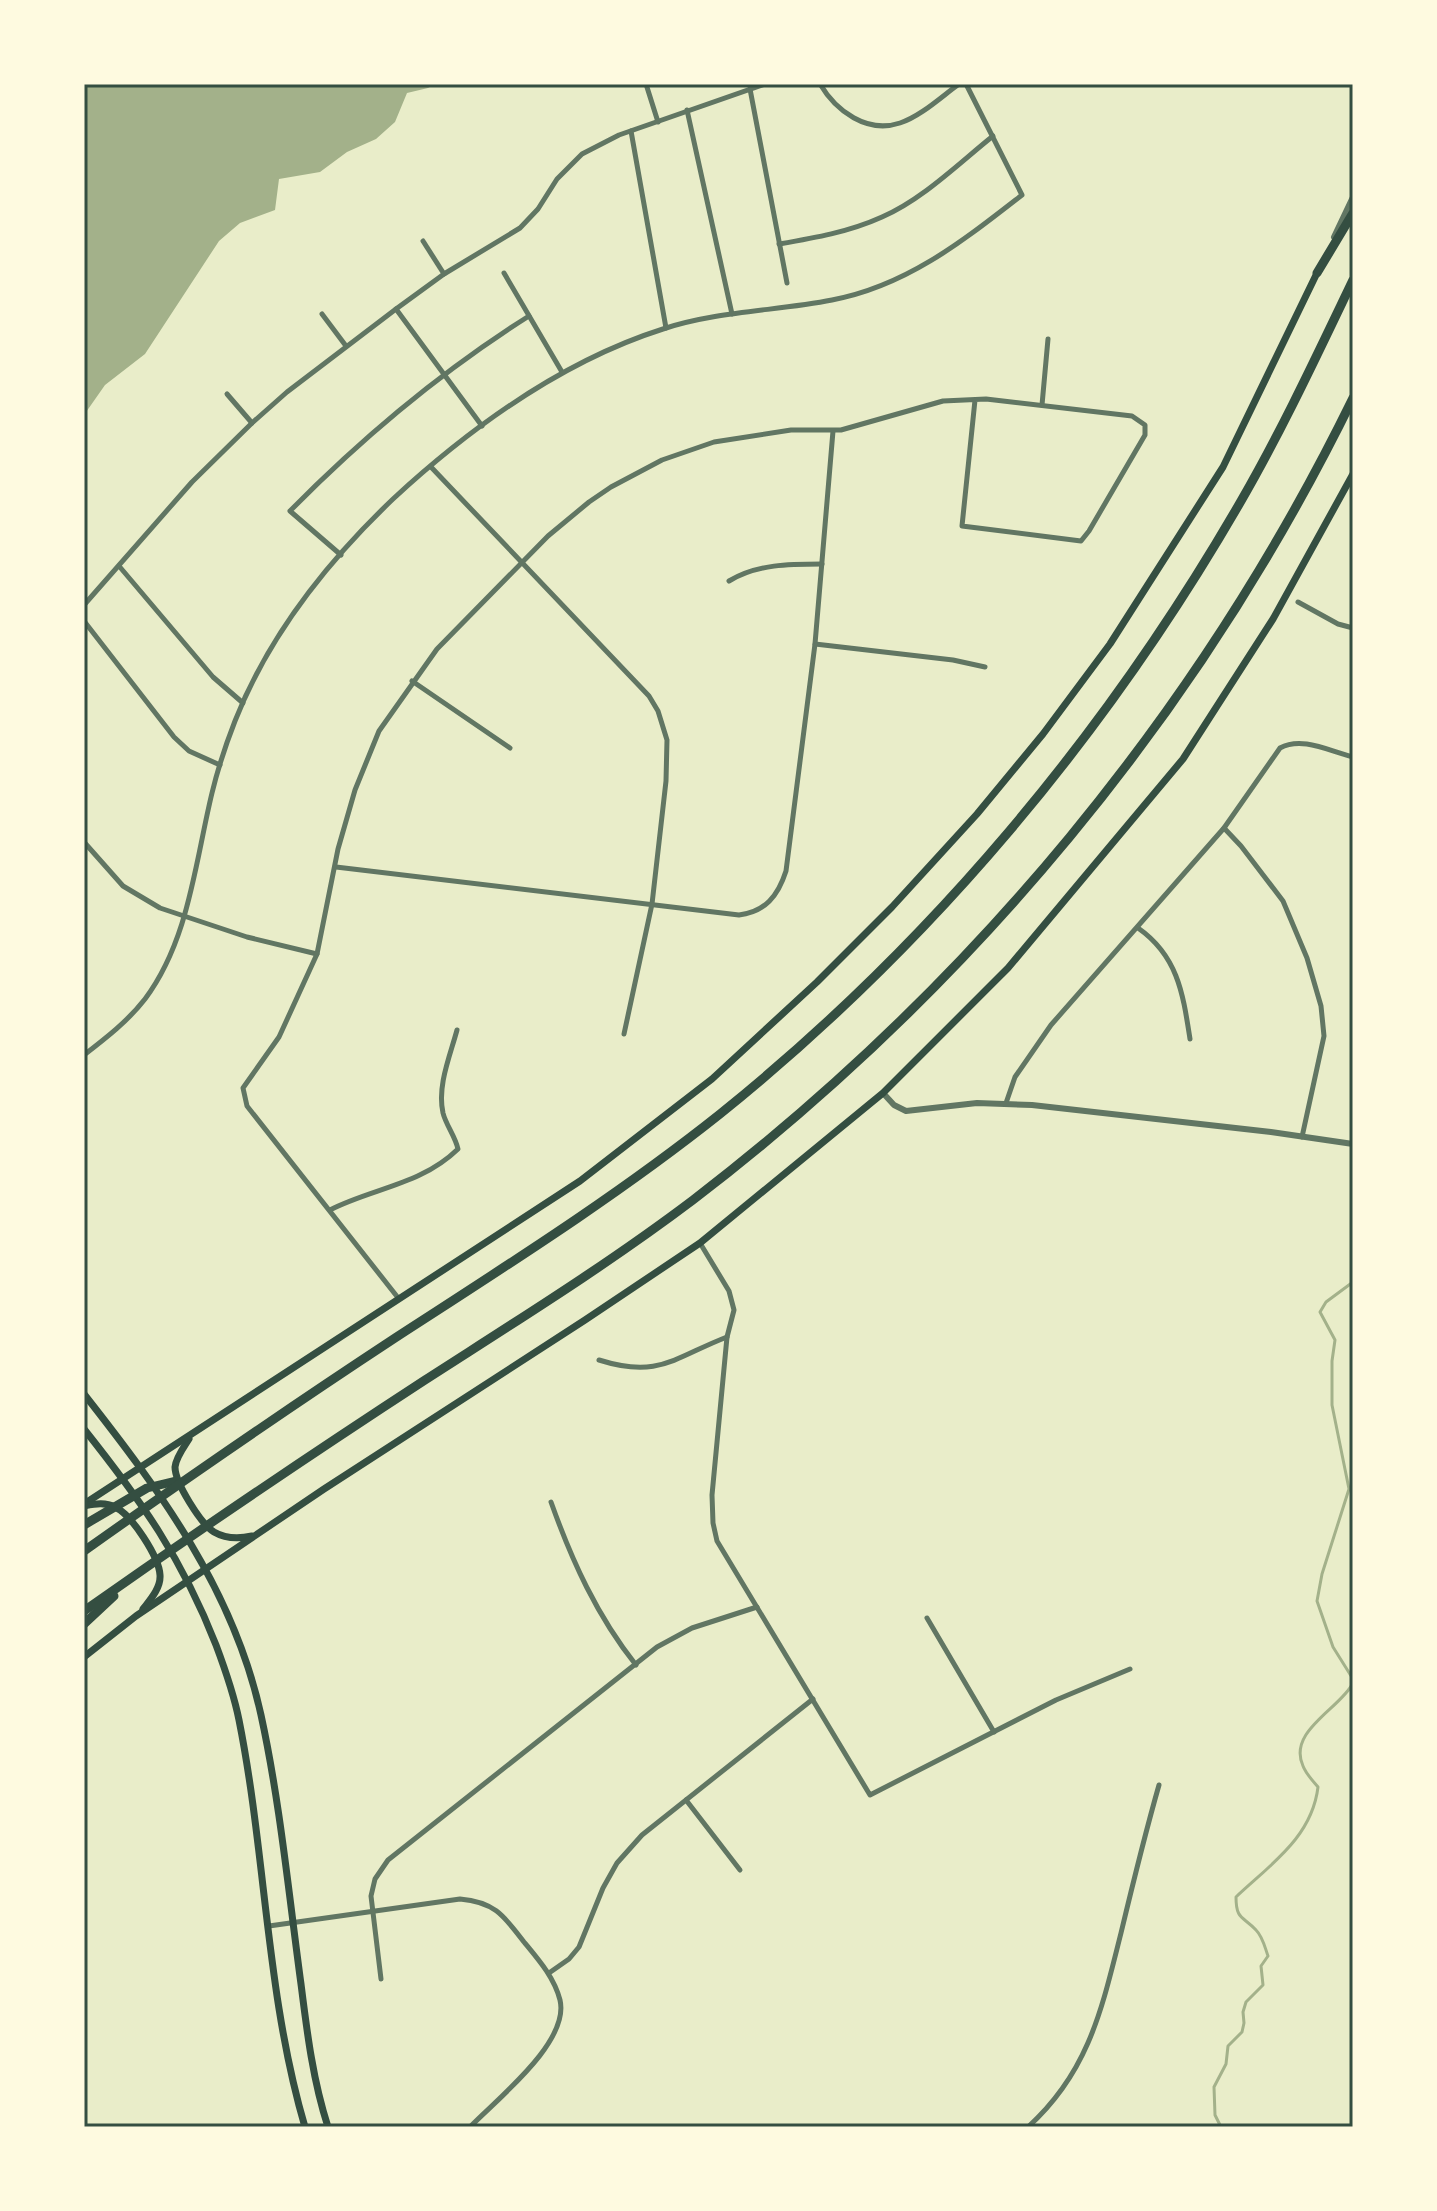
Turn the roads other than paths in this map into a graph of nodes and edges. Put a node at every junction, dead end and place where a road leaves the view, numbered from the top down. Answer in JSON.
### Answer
{"nodes":[{"id":1,"x":646,"y":84,"type":"edge"},
{"id":2,"x":765,"y":84,"type":"edge"},
{"id":3,"x":820,"y":84,"type":"edge"},
{"id":4,"x":959,"y":84,"type":"edge"},
{"id":5,"x":966,"y":84,"type":"edge"},
{"id":6,"x":750,"y":89,"type":"junction"},
{"id":7,"x":687,"y":110,"type":"junction"},
{"id":8,"x":658,"y":122,"type":"junction"},
{"id":9,"x":631,"y":131,"type":"junction"},
{"id":10,"x":993,"y":136,"type":"junction"},
{"id":11,"x":1353,"y":197,"type":"edge"},
{"id":12,"x":1353,"y":213,"type":"edge"},
{"id":13,"x":423,"y":241,"type":"dead end"},
{"id":14,"x":779,"y":244,"type":"junction"},
{"id":15,"x":504,"y":273,"type":"dead end"},
{"id":16,"x":1317,"y":273,"type":"junction"},
{"id":17,"x":444,"y":274,"type":"junction"},
{"id":18,"x":1353,"y":280,"type":"edge"},
{"id":19,"x":787,"y":283,"type":"dead end"},
{"id":20,"x":396,"y":309,"type":"junction"},
{"id":21,"x":322,"y":314,"type":"dead end"},
{"id":22,"x":732,"y":314,"type":"junction"},
{"id":23,"x":529,"y":316,"type":"junction"},
{"id":24,"x":666,"y":328,"type":"junction"},
{"id":25,"x":1048,"y":339,"type":"dead end"},
{"id":26,"x":346,"y":346,"type":"junction"},
{"id":27,"x":562,"y":372,"type":"junction"},
{"id":28,"x":444,"y":375,"type":"junction"},
{"id":29,"x":227,"y":394,"type":"dead end"},
{"id":30,"x":1353,"y":398,"type":"edge"},
{"id":31,"x":975,"y":400,"type":"junction"},
{"id":32,"x":1042,"y":405,"type":"junction"},
{"id":33,"x":252,"y":423,"type":"junction"},
{"id":34,"x":482,"y":426,"type":"junction"},
{"id":35,"x":833,"y":431,"type":"junction"},
{"id":36,"x":431,"y":467,"type":"junction"},
{"id":37,"x":1353,"y":474,"type":"edge"},
{"id":38,"x":341,"y":555,"type":"junction"},
{"id":39,"x":523,"y":564,"type":"junction"},
{"id":40,"x":822,"y":564,"type":"junction"},
{"id":41,"x":119,"y":566,"type":"junction"},
{"id":42,"x":729,"y":581,"type":"dead end"},
{"id":43,"x":1298,"y":602,"type":"dead end"},
{"id":44,"x":84,"y":605,"type":"edge"},
{"id":45,"x":84,"y":621,"type":"edge"},
{"id":46,"x":1353,"y":628,"type":"edge"},
{"id":47,"x":815,"y":644,"type":"junction"},
{"id":48,"x":985,"y":667,"type":"dead end"},
{"id":49,"x":412,"y":681,"type":"junction"},
{"id":50,"x":243,"y":703,"type":"junction"},
{"id":51,"x":510,"y":748,"type":"dead end"},
{"id":52,"x":1353,"y":757,"type":"edge"},
{"id":53,"x":220,"y":765,"type":"junction"},
{"id":54,"x":1224,"y":828,"type":"junction"},
{"id":55,"x":84,"y":842,"type":"edge"},
{"id":56,"x":335,"y":867,"type":"junction"},
{"id":57,"x":652,"y":904,"type":"junction"},
{"id":58,"x":184,"y":915,"type":"junction"},
{"id":59,"x":1138,"y":928,"type":"junction"},
{"id":60,"x":317,"y":954,"type":"junction"},
{"id":61,"x":457,"y":1030,"type":"dead end"},
{"id":62,"x":624,"y":1034,"type":"dead end"},
{"id":63,"x":1190,"y":1039,"type":"dead end"},
{"id":64,"x":84,"y":1054,"type":"edge"},
{"id":65,"x":883,"y":1093,"type":"junction"},
{"id":66,"x":1006,"y":1103,"type":"junction"},
{"id":67,"x":1302,"y":1137,"type":"junction"},
{"id":68,"x":1352,"y":1144,"type":"edge"},
{"id":69,"x":330,"y":1210,"type":"junction"},
{"id":70,"x":700,"y":1243,"type":"junction"},
{"id":71,"x":399,"y":1299,"type":"junction"},
{"id":72,"x":727,"y":1337,"type":"junction"},
{"id":73,"x":599,"y":1360,"type":"dead end"},
{"id":74,"x":84,"y":1394,"type":"edge"},
{"id":75,"x":84,"y":1429,"type":"edge"},
{"id":76,"x":193,"y":1434,"type":"junction"},
{"id":77,"x":141,"y":1467,"type":"junction"},
{"id":78,"x":123,"y":1479,"type":"junction"},
{"id":79,"x":183,"y":1480,"type":"junction"},
{"id":80,"x":551,"y":1502,"type":"dead end"},
{"id":81,"x":84,"y":1505,"type":"edge"},
{"id":82,"x":88,"y":1523,"type":"edge"},
{"id":83,"x":256,"y":1535,"type":"junction"},
{"id":84,"x":84,"y":1551,"type":"edge"},
{"id":85,"x":206,"y":1569,"type":"junction"},
{"id":86,"x":136,"y":1574,"type":"junction"},
{"id":87,"x":188,"y":1581,"type":"junction"},
{"id":88,"x":757,"y":1607,"type":"junction"},
{"id":89,"x":84,"y":1611,"type":"edge"},
{"id":90,"x":136,"y":1616,"type":"junction"},
{"id":91,"x":927,"y":1618,"type":"dead end"},
{"id":92,"x":84,"y":1624,"type":"edge"},
{"id":93,"x":84,"y":1657,"type":"edge"},
{"id":94,"x":636,"y":1665,"type":"junction"},
{"id":95,"x":1130,"y":1669,"type":"dead end"},
{"id":96,"x":813,"y":1699,"type":"junction"},
{"id":97,"x":994,"y":1732,"type":"junction"},
{"id":98,"x":1159,"y":1785,"type":"dead end"},
{"id":99,"x":686,"y":1800,"type":"junction"},
{"id":100,"x":740,"y":1870,"type":"dead end"},
{"id":101,"x":371,"y":1913,"type":"junction"},
{"id":102,"x":293,"y":1923,"type":"junction"},
{"id":103,"x":269,"y":1926,"type":"junction"},
{"id":104,"x":549,"y":1973,"type":"junction"},
{"id":105,"x":381,"y":1979,"type":"dead end"},
{"id":106,"x":305,"y":2127,"type":"edge"},
{"id":107,"x":328,"y":2127,"type":"edge"},
{"id":108,"x":470,"y":2127,"type":"edge"},
{"id":109,"x":1028,"y":2127,"type":"edge"}],
"edges":[{"from":1,"to":8,"type":"street"},
{"from":2,"to":6,"type":"street"},
{"from":3,"to":4,"type":"street"},
{"from":5,"to":10,"type":"street"},
{"from":6,"to":7,"type":"street"},
{"from":6,"to":14,"type":"street"},
{"from":7,"to":8,"type":"street"},
{"from":7,"to":22,"type":"street"},
{"from":8,"to":9,"type":"street"},
{"from":9,"to":17,"type":"street"},
{"from":9,"to":24,"type":"street"},
{"from":10,"to":14,"type":"street"},
{"from":10,"to":22,"type":"street"},
{"from":11,"to":16,"type":"street"},
{"from":12,"to":16,"type":"highway"},
{"from":13,"to":17,"type":"street"},
{"from":14,"to":19,"type":"street"},
{"from":15,"to":23,"type":"street"},
{"from":16,"to":71,"type":"main road"},
{"from":17,"to":20,"type":"street"},
{"from":18,"to":79,"type":"highway"},
{"from":20,"to":26,"type":"street"},
{"from":20,"to":28,"type":"street"},
{"from":21,"to":26,"type":"street"},
{"from":22,"to":24,"type":"street"},
{"from":23,"to":27,"type":"street"},
{"from":23,"to":28,"type":"street"},
{"from":24,"to":27,"type":"street"},
{"from":25,"to":32,"type":"street"},
{"from":26,"to":33,"type":"street"},
{"from":27,"to":34,"type":"street"},
{"from":28,"to":34,"type":"street"},
{"from":28,"to":38,"type":"street"},
{"from":29,"to":33,"type":"street"},
{"from":30,"to":86,"type":"highway"},
{"from":31,"to":32,"type":"street"},
{"from":31,"to":32,"type":"street"},
{"from":31,"to":35,"type":"street"},
{"from":33,"to":41,"type":"street"},
{"from":34,"to":36,"type":"street"},
{"from":35,"to":39,"type":"street"},
{"from":35,"to":40,"type":"street"},
{"from":36,"to":38,"type":"street"},
{"from":36,"to":39,"type":"street"},
{"from":37,"to":65,"type":"main road"},
{"from":38,"to":50,"type":"street"},
{"from":39,"to":49,"type":"street"},
{"from":39,"to":57,"type":"street"},
{"from":40,"to":42,"type":"street"},
{"from":40,"to":47,"type":"street"},
{"from":41,"to":44,"type":"street"},
{"from":41,"to":50,"type":"street"},
{"from":43,"to":46,"type":"street"},
{"from":45,"to":53,"type":"street"},
{"from":47,"to":48,"type":"street"},
{"from":47,"to":57,"type":"street"},
{"from":49,"to":51,"type":"street"},
{"from":49,"to":56,"type":"street"},
{"from":50,"to":53,"type":"street"},
{"from":52,"to":54,"type":"street"},
{"from":53,"to":58,"type":"street"},
{"from":54,"to":59,"type":"street"},
{"from":54,"to":67,"type":"street"},
{"from":55,"to":58,"type":"street"},
{"from":56,"to":57,"type":"street"},
{"from":56,"to":60,"type":"street"},
{"from":57,"to":62,"type":"street"},
{"from":58,"to":60,"type":"street"},
{"from":58,"to":64,"type":"street"},
{"from":59,"to":63,"type":"street"},
{"from":59,"to":66,"type":"street"},
{"from":60,"to":69,"type":"street"},
{"from":61,"to":69,"type":"street"},
{"from":65,"to":66,"type":"street"},
{"from":65,"to":70,"type":"main road"},
{"from":66,"to":67,"type":"street"},
{"from":67,"to":68,"type":"street"},
{"from":69,"to":71,"type":"street"},
{"from":70,"to":72,"type":"street"},
{"from":70,"to":83,"type":"main road"},
{"from":71,"to":76,"type":"main road"},
{"from":72,"to":73,"type":"street"},
{"from":72,"to":88,"type":"street"},
{"from":74,"to":77,"type":"main road"},
{"from":75,"to":78,"type":"main road"},
{"from":76,"to":77,"type":"main road"},
{"from":76,"to":83,"type":"main road"},
{"from":77,"to":78,"type":"main road"},
{"from":77,"to":85,"type":"main road"},
{"from":78,"to":81,"type":"main road"},
{"from":78,"to":87,"type":"main road"},
{"from":79,"to":82,"type":"highway"},
{"from":79,"to":84,"type":"highway"},
{"from":80,"to":94,"type":"street"},
{"from":81,"to":90,"type":"main road"},
{"from":83,"to":85,"type":"main road"},
{"from":85,"to":87,"type":"main road"},
{"from":85,"to":102,"type":"main road"},
{"from":86,"to":89,"type":"highway"},
{"from":86,"to":92,"type":"highway"},
{"from":87,"to":90,"type":"main road"},
{"from":87,"to":103,"type":"main road"},
{"from":88,"to":94,"type":"street"},
{"from":88,"to":96,"type":"street"},
{"from":90,"to":93,"type":"main road"},
{"from":91,"to":97,"type":"street"},
{"from":94,"to":101,"type":"street"},
{"from":95,"to":97,"type":"street"},
{"from":96,"to":97,"type":"street"},
{"from":96,"to":99,"type":"street"},
{"from":98,"to":109,"type":"street"},
{"from":99,"to":100,"type":"street"},
{"from":99,"to":104,"type":"street"},
{"from":101,"to":102,"type":"street"},
{"from":101,"to":104,"type":"street"},
{"from":101,"to":105,"type":"street"},
{"from":102,"to":103,"type":"street"},
{"from":102,"to":107,"type":"main road"},
{"from":103,"to":106,"type":"main road"},
{"from":104,"to":108,"type":"street"}]}
